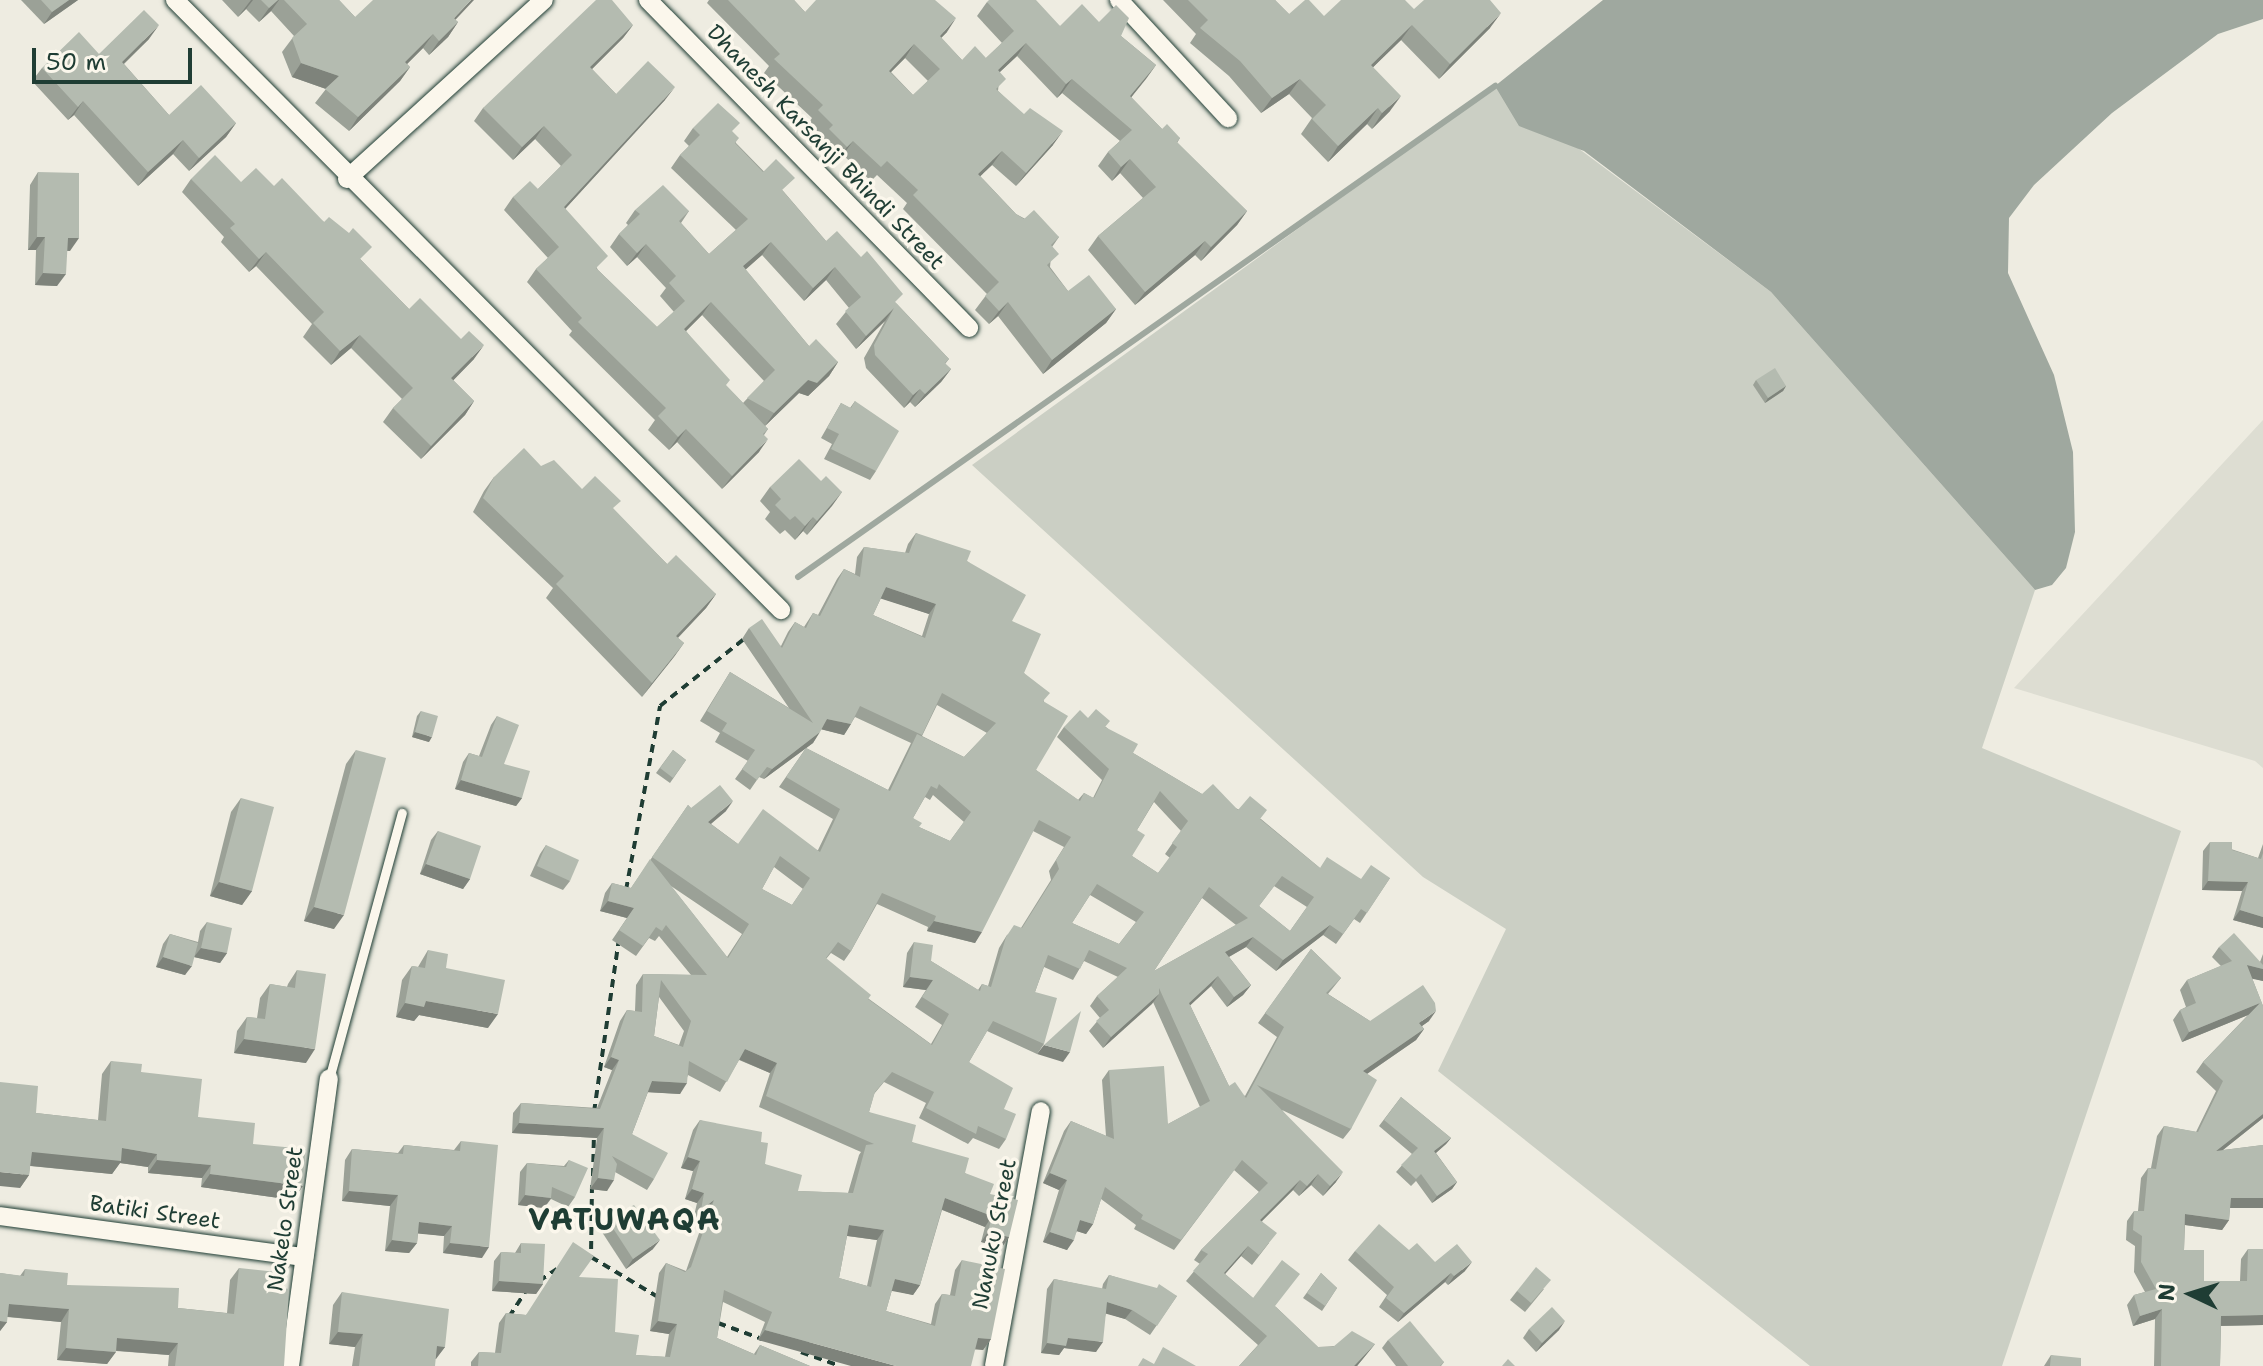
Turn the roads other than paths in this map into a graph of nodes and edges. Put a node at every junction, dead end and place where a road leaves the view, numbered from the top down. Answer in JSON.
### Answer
{"nodes":[{"id":1,"x":175,"y":0,"type":"edge"},
{"id":2,"x":544,"y":0,"type":"edge"},
{"id":3,"x":648,"y":0,"type":"edge"},
{"id":4,"x":1119,"y":0,"type":"edge"},
{"id":5,"x":1228,"y":118,"type":"dead end"},
{"id":6,"x":347,"y":179,"type":"junction"},
{"id":7,"x":969,"y":328,"type":"dead end"},
{"id":8,"x":781,"y":610,"type":"dead end"},
{"id":9,"x":402,"y":813,"type":"dead end"},
{"id":10,"x":329,"y":1079,"type":"joint"},
{"id":11,"x":1041,"y":1111,"type":"dead end"},
{"id":12,"x":0,"y":1216,"type":"edge"},
{"id":13,"x":304,"y":1257,"type":"junction"},
{"id":14,"x":290,"y":1366,"type":"edge"},
{"id":15,"x":994,"y":1366,"type":"edge"}],
"edges":[{"from":1,"to":6,"type":"street"},
{"from":2,"to":6,"type":"street"},
{"from":3,"to":7,"type":"street","name":"Dhanesh Karsanji Bhindi Street"},
{"from":4,"to":5,"type":"street"},
{"from":6,"to":8,"type":"street"},
{"from":9,"to":10,"type":"lane"},
{"from":10,"to":13,"type":"street","name":"Nakelo Street"},
{"from":11,"to":15,"type":"street","name":"Nanuku Street"},
{"from":12,"to":13,"type":"street","name":"Batiki Street"},
{"from":13,"to":14,"type":"street","name":"Nakelo Street"}]}
